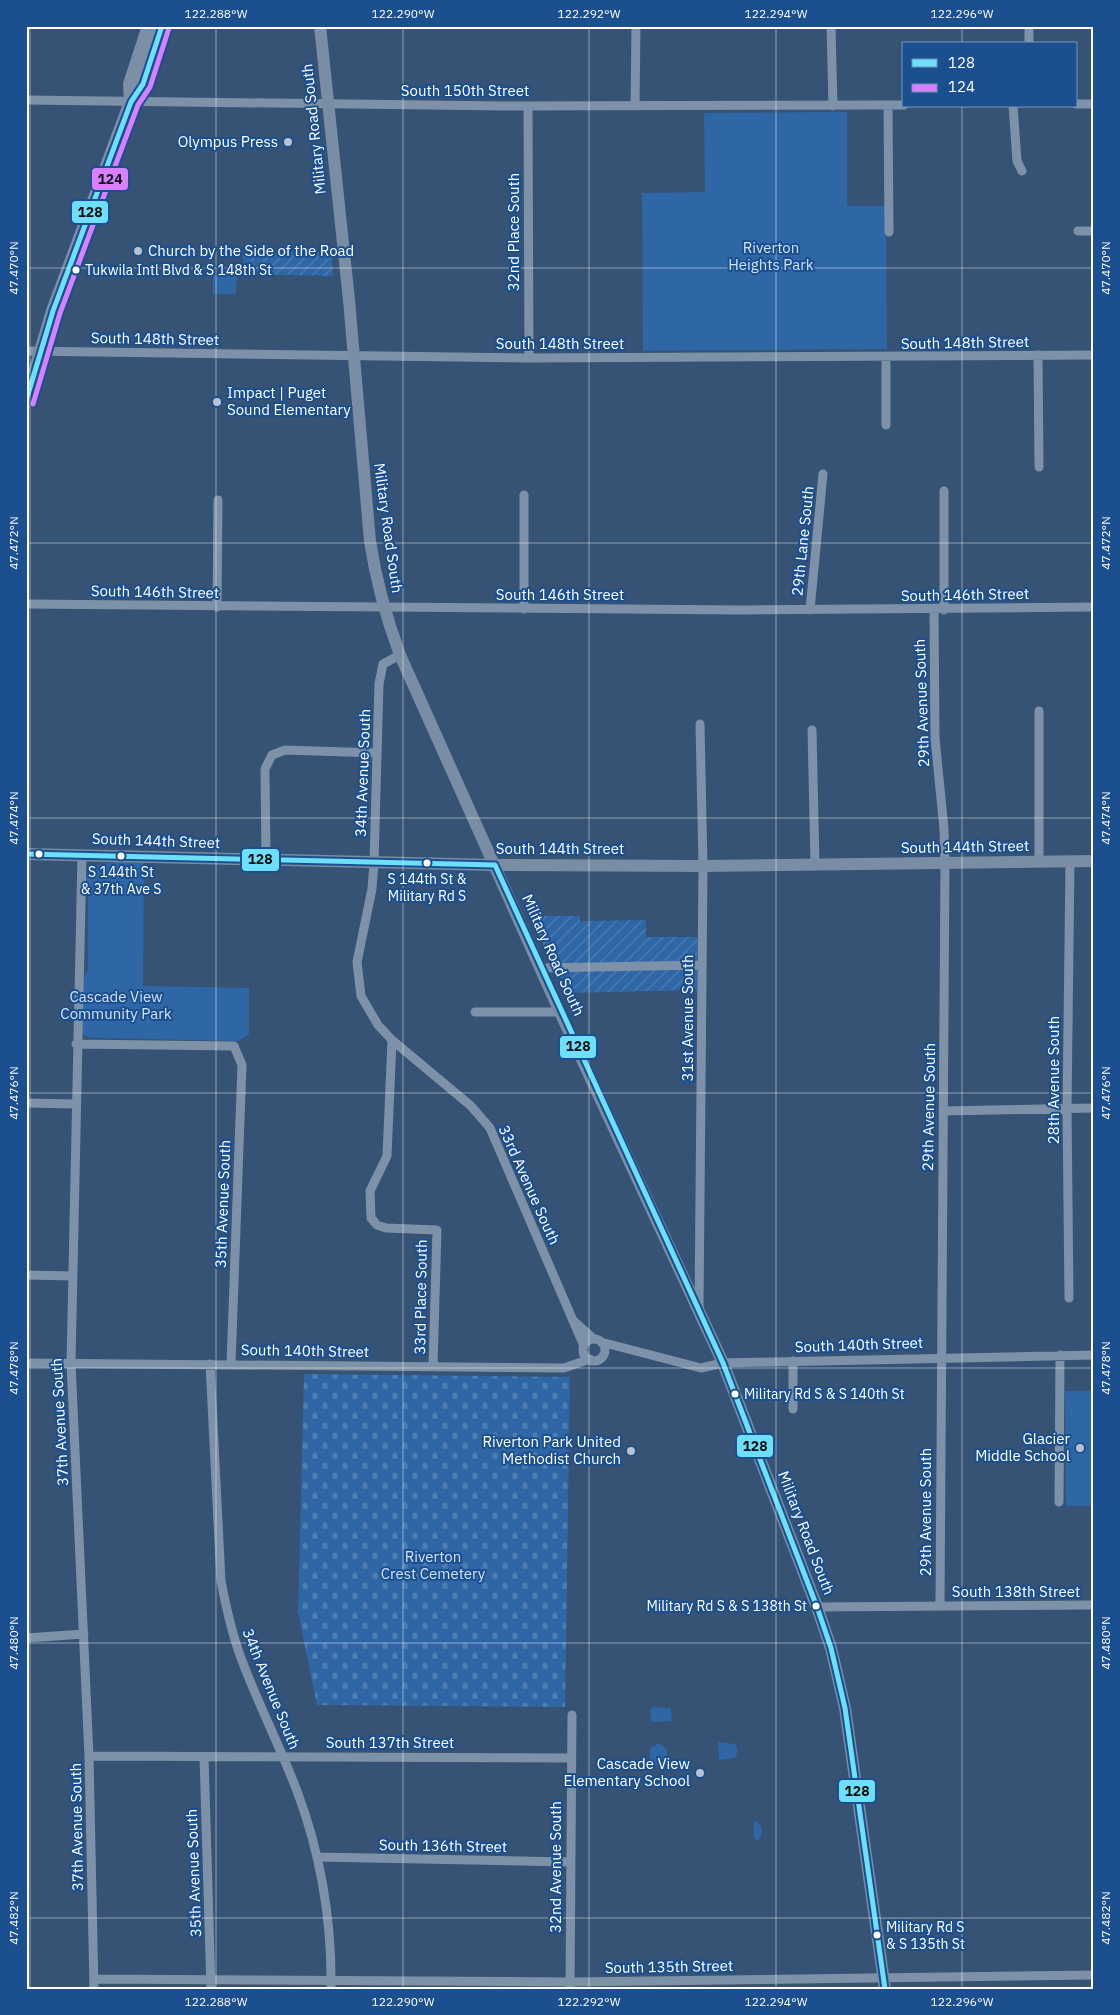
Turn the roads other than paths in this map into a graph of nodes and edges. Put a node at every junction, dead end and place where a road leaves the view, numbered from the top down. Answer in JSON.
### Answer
{"nodes":[{"id":1,"x":149,"y":26,"type":"edge"},
{"id":2,"x":162,"y":26,"type":"edge"},
{"id":3,"x":320,"y":26,"type":"edge"},
{"id":4,"x":831,"y":26,"type":"edge"},
{"id":5,"x":1029,"y":26,"type":"edge"},
{"id":6,"x":636,"y":27,"type":"edge"},
{"id":7,"x":1029,"y":42,"type":"edge"},
{"id":8,"x":26,"y":100,"type":"edge"},
{"id":9,"x":130,"y":102,"type":"junction"},
{"id":10,"x":328,"y":104,"type":"junction"},
{"id":11,"x":1078,"y":104,"type":"edge"},
{"id":12,"x":1094,"y":104,"type":"edge"},
{"id":13,"x":888,"y":105,"type":"junction"},
{"id":14,"x":902,"y":105,"type":"edge"},
{"id":15,"x":528,"y":106,"type":"junction"},
{"id":16,"x":635,"y":106,"type":"junction"},
{"id":17,"x":833,"y":106,"type":"junction"},
{"id":18,"x":1013,"y":108,"type":"edge"},
{"id":19,"x":1022,"y":171,"type":"dead end"},
{"id":20,"x":1078,"y":231,"type":"dead end"},
{"id":21,"x":1094,"y":231,"type":"edge"},
{"id":22,"x":889,"y":232,"type":"dead end"},
{"id":23,"x":26,"y":351,"type":"edge"},
{"id":24,"x":42,"y":351,"type":"junction"},
{"id":25,"x":1038,"y":355,"type":"junction"},
{"id":26,"x":1094,"y":355,"type":"edge"},
{"id":27,"x":353,"y":356,"type":"junction"},
{"id":28,"x":529,"y":358,"type":"junction"},
{"id":29,"x":886,"y":358,"type":"junction"},
{"id":30,"x":26,"y":402,"type":"edge"},
{"id":31,"x":886,"y":425,"type":"dead end"},
{"id":32,"x":1039,"y":467,"type":"dead end"},
{"id":33,"x":823,"y":474,"type":"dead end"},
{"id":34,"x":944,"y":491,"type":"dead end"},
{"id":35,"x":524,"y":494,"type":"dead end"},
{"id":36,"x":218,"y":500,"type":"dead end"},
{"id":37,"x":26,"y":604,"type":"edge"},
{"id":38,"x":218,"y":607,"type":"junction"},
{"id":39,"x":1094,"y":607,"type":"edge"},
{"id":40,"x":383,"y":608,"type":"junction"},
{"id":41,"x":524,"y":609,"type":"junction"},
{"id":42,"x":810,"y":610,"type":"junction"},
{"id":43,"x":934,"y":610,"type":"junction"},
{"id":44,"x":944,"y":610,"type":"junction"},
{"id":45,"x":400,"y":656,"type":"junction"},
{"id":46,"x":1039,"y":711,"type":"dead end"},
{"id":47,"x":700,"y":724,"type":"dead end"},
{"id":48,"x":812,"y":730,"type":"dead end"},
{"id":49,"x":376,"y":752,"type":"junction"},
{"id":50,"x":26,"y":854,"type":"edge"},
{"id":51,"x":82,"y":855,"type":"junction"},
{"id":52,"x":266,"y":860,"type":"junction"},
{"id":53,"x":1094,"y":861,"type":"edge"},
{"id":54,"x":1040,"y":862,"type":"junction"},
{"id":55,"x":1070,"y":862,"type":"junction"},
{"id":56,"x":374,"y":863,"type":"junction"},
{"id":57,"x":945,"y":863,"type":"junction"},
{"id":58,"x":815,"y":864,"type":"junction"},
{"id":59,"x":495,"y":865,"type":"junction"},
{"id":60,"x":703,"y":866,"type":"junction"},
{"id":61,"x":702,"y":965,"type":"junction"},
{"id":62,"x":541,"y":968,"type":"junction"},
{"id":63,"x":475,"y":1012,"type":"dead end"},
{"id":64,"x":560,"y":1012,"type":"junction"},
{"id":65,"x":392,"y":1040,"type":"junction"},
{"id":66,"x":76,"y":1044,"type":"junction"},
{"id":67,"x":26,"y":1103,"type":"edge"},
{"id":68,"x":75,"y":1104,"type":"junction"},
{"id":69,"x":1094,"y":1108,"type":"edge"},
{"id":70,"x":1067,"y":1109,"type":"junction"},
{"id":71,"x":942,"y":1111,"type":"junction"},
{"id":72,"x":26,"y":1276,"type":"edge"},
{"id":73,"x":72,"y":1276,"type":"junction"},
{"id":74,"x":1069,"y":1298,"type":"dead end"},
{"id":75,"x":699,"y":1311,"type":"junction"},
{"id":76,"x":572,"y":1318,"type":"junction"},
{"id":77,"x":597,"y":1340,"type":"junction"},
{"id":78,"x":627,"y":1350,"type":"junction"},
{"id":79,"x":604,"y":1352,"type":"junction"},
{"id":80,"x":585,"y":1355,"type":"junction"},
{"id":81,"x":1060,"y":1355,"type":"junction"},
{"id":82,"x":1094,"y":1355,"type":"edge"},
{"id":83,"x":940,"y":1357,"type":"junction"},
{"id":84,"x":793,"y":1361,"type":"junction"},
{"id":85,"x":26,"y":1363,"type":"edge"},
{"id":86,"x":70,"y":1363,"type":"junction"},
{"id":87,"x":723,"y":1363,"type":"junction"},
{"id":88,"x":210,"y":1364,"type":"junction"},
{"id":89,"x":232,"y":1364,"type":"junction"},
{"id":90,"x":433,"y":1366,"type":"junction"},
{"id":91,"x":793,"y":1409,"type":"dead end"},
{"id":92,"x":1058,"y":1502,"type":"dead end"},
{"id":93,"x":940,"y":1605,"type":"junction"},
{"id":94,"x":1094,"y":1605,"type":"edge"},
{"id":95,"x":817,"y":1607,"type":"junction"},
{"id":96,"x":84,"y":1634,"type":"junction"},
{"id":97,"x":26,"y":1638,"type":"edge"},
{"id":98,"x":572,"y":1715,"type":"dead end"},
{"id":99,"x":90,"y":1756,"type":"junction"},
{"id":100,"x":204,"y":1756,"type":"junction"},
{"id":101,"x":283,"y":1756,"type":"junction"},
{"id":102,"x":570,"y":1758,"type":"junction"},
{"id":103,"x":317,"y":1857,"type":"junction"},
{"id":104,"x":569,"y":1862,"type":"junction"},
{"id":105,"x":1094,"y":1975,"type":"edge"},
{"id":106,"x":211,"y":1979,"type":"junction"},
{"id":107,"x":884,"y":1982,"type":"edge"},
{"id":108,"x":94,"y":1984,"type":"edge"},
{"id":109,"x":331,"y":1984,"type":"edge"},
{"id":110,"x":570,"y":1985,"type":"edge"},
{"id":111,"x":211,"y":1989,"type":"edge"}],
"edges":[{"from":1,"to":9,"type":"main road"},
{"from":2,"to":9,"type":"main road"},
{"from":3,"to":10,"type":"street","name":"Military Road South"},
{"from":4,"to":17,"type":"street"},
{"from":5,"to":7,"type":"street"},
{"from":6,"to":16,"type":"street"},
{"from":8,"to":9,"type":"street","name":"South 150th Street"},
{"from":9,"to":10,"type":"street","name":"South 150th Street"},
{"from":9,"to":24,"type":"main road"},
{"from":10,"to":15,"type":"street","name":"South 150th Street"},
{"from":10,"to":27,"type":"street","name":"Military Road South"},
{"from":11,"to":12,"type":"street"},
{"from":13,"to":14,"type":"street","name":"South 150th Street"},
{"from":13,"to":17,"type":"street","name":"South 150th Street"},
{"from":13,"to":22,"type":"street"},
{"from":15,"to":16,"type":"street","name":"South 150th Street"},
{"from":15,"to":28,"type":"street","name":"32nd Place South"},
{"from":16,"to":17,"type":"street","name":"South 150th Street"},
{"from":18,"to":19,"type":"street"},
{"from":20,"to":21,"type":"street"},
{"from":23,"to":24,"type":"street","name":"South 148th Street"},
{"from":24,"to":27,"type":"street","name":"South 148th Street"},
{"from":24,"to":30,"type":"main road"},
{"from":25,"to":26,"type":"street","name":"South 148th Street"},
{"from":25,"to":29,"type":"street","name":"South 148th Street"},
{"from":25,"to":32,"type":"street"},
{"from":27,"to":28,"type":"street","name":"South 148th Street"},
{"from":27,"to":40,"type":"street","name":"Military Road South"},
{"from":28,"to":29,"type":"street","name":"South 148th Street"},
{"from":29,"to":31,"type":"street"},
{"from":33,"to":42,"type":"street","name":"29th Lane South"},
{"from":34,"to":44,"type":"street"},
{"from":35,"to":41,"type":"street"},
{"from":36,"to":38,"type":"street"},
{"from":37,"to":38,"type":"street","name":"South 146th Street"},
{"from":38,"to":40,"type":"street","name":"South 146th Street"},
{"from":39,"to":44,"type":"street","name":"South 146th Street"},
{"from":40,"to":41,"type":"street","name":"South 146th Street"},
{"from":40,"to":45,"type":"street","name":"Military Road South"},
{"from":41,"to":42,"type":"street","name":"South 146th Street"},
{"from":42,"to":43,"type":"street","name":"South 146th Street"},
{"from":43,"to":44,"type":"street","name":"South 146th Street"},
{"from":43,"to":57,"type":"street","name":"29th Avenue South"},
{"from":45,"to":49,"type":"street","name":"34th Avenue South"},
{"from":45,"to":59,"type":"street","name":"Military Road South"},
{"from":46,"to":54,"type":"street"},
{"from":47,"to":60,"type":"street","name":"31st Avenue South"},
{"from":48,"to":58,"type":"street"},
{"from":49,"to":52,"type":"street"},
{"from":49,"to":56,"type":"street","name":"34th Avenue South"},
{"from":50,"to":51,"type":"street","name":"South 144th Street"},
{"from":51,"to":52,"type":"street","name":"South 144th Street"},
{"from":51,"to":66,"type":"street","name":"37th Avenue South"},
{"from":52,"to":56,"type":"street","name":"South 144th Street"},
{"from":53,"to":55,"type":"street","name":"South 144th Street"},
{"from":54,"to":55,"type":"street","name":"South 144th Street"},
{"from":54,"to":57,"type":"street","name":"South 144th Street"},
{"from":55,"to":70,"type":"street","name":"28th Avenue South"},
{"from":56,"to":59,"type":"street","name":"South 144th Street"},
{"from":56,"to":65,"type":"street","name":"34th Avenue South"},
{"from":57,"to":58,"type":"street","name":"South 144th Street"},
{"from":57,"to":71,"type":"street","name":"29th Avenue South"},
{"from":58,"to":60,"type":"street","name":"South 144th Street"},
{"from":59,"to":60,"type":"street","name":"South 144th Street"},
{"from":59,"to":62,"type":"street","name":"Military Road South"},
{"from":60,"to":61,"type":"street","name":"31st Avenue South"},
{"from":61,"to":62,"type":"street"},
{"from":61,"to":75,"type":"street","name":"31st Avenue South"},
{"from":62,"to":64,"type":"street","name":"Military Road South"},
{"from":63,"to":64,"type":"street"},
{"from":64,"to":75,"type":"street","name":"Military Road South"},
{"from":65,"to":76,"type":"street","name":"33rd Avenue South"},
{"from":65,"to":90,"type":"street","name":"33rd Place South"},
{"from":66,"to":68,"type":"street","name":"37th Avenue South"},
{"from":66,"to":89,"type":"street","name":"35th Avenue South"},
{"from":67,"to":68,"type":"street"},
{"from":68,"to":73,"type":"street","name":"37th Avenue South"},
{"from":69,"to":70,"type":"street"},
{"from":70,"to":71,"type":"street"},
{"from":70,"to":74,"type":"street","name":"28th Avenue South"},
{"from":71,"to":83,"type":"street","name":"29th Avenue South"},
{"from":72,"to":73,"type":"street"},
{"from":73,"to":86,"type":"street","name":"37th Avenue South"},
{"from":75,"to":87,"type":"street","name":"Military Road South"},
{"from":76,"to":77,"type":"street","name":"33rd Avenue South"},
{"from":76,"to":80,"type":"street","name":"33rd Avenue South"},
{"from":77,"to":78,"type":"street","name":"South 140th Street"},
{"from":77,"to":79,"type":"street"},
{"from":77,"to":80,"type":"street"},
{"from":78,"to":79,"type":"street","name":"South 140th Street"},
{"from":78,"to":87,"type":"street","name":"South 140th Street"},
{"from":79,"to":80,"type":"street"},
{"from":80,"to":90,"type":"street","name":"South 140th Street"},
{"from":81,"to":82,"type":"street","name":"South 140th Street"},
{"from":81,"to":83,"type":"street","name":"South 140th Street"},
{"from":81,"to":92,"type":"street"},
{"from":83,"to":84,"type":"street","name":"South 140th Street"},
{"from":83,"to":93,"type":"street","name":"29th Avenue South"},
{"from":84,"to":87,"type":"street","name":"South 140th Street"},
{"from":84,"to":91,"type":"street"},
{"from":85,"to":86,"type":"street","name":"South 140th Street"},
{"from":86,"to":88,"type":"street","name":"South 140th Street"},
{"from":86,"to":96,"type":"street","name":"37th Avenue South"},
{"from":87,"to":95,"type":"street","name":"Military Road South"},
{"from":88,"to":89,"type":"street","name":"South 140th Street"},
{"from":88,"to":101,"type":"street","name":"34th Avenue South"},
{"from":89,"to":90,"type":"street","name":"South 140th Street"},
{"from":93,"to":94,"type":"street","name":"South 138th Street"},
{"from":93,"to":95,"type":"street","name":"South 138th Street"},
{"from":95,"to":107,"type":"street","name":"Military Road South"},
{"from":96,"to":97,"type":"street"},
{"from":96,"to":99,"type":"street","name":"37th Avenue South"},
{"from":98,"to":102,"type":"street","name":"32nd Avenue South"},
{"from":99,"to":100,"type":"street","name":"South 137th Street"},
{"from":99,"to":108,"type":"street","name":"37th Avenue South"},
{"from":100,"to":101,"type":"street","name":"South 137th Street"},
{"from":100,"to":106,"type":"street","name":"35th Avenue South"},
{"from":101,"to":102,"type":"street","name":"South 137th Street"},
{"from":101,"to":103,"type":"street","name":"34th Avenue South"},
{"from":102,"to":104,"type":"street","name":"32nd Avenue South"},
{"from":103,"to":104,"type":"street","name":"South 136th Street"},
{"from":103,"to":109,"type":"street","name":"34th Avenue South"},
{"from":104,"to":110,"type":"street","name":"32nd Avenue South"},
{"from":105,"to":107,"type":"street","name":"South 135th Street"},
{"from":106,"to":108,"type":"street","name":"South 135th Street"},
{"from":106,"to":109,"type":"street","name":"South 135th Street"},
{"from":106,"to":111,"type":"street","name":"35th Avenue South"},
{"from":107,"to":110,"type":"street","name":"South 135th Street"},
{"from":109,"to":110,"type":"street","name":"South 135th Street"}]}
